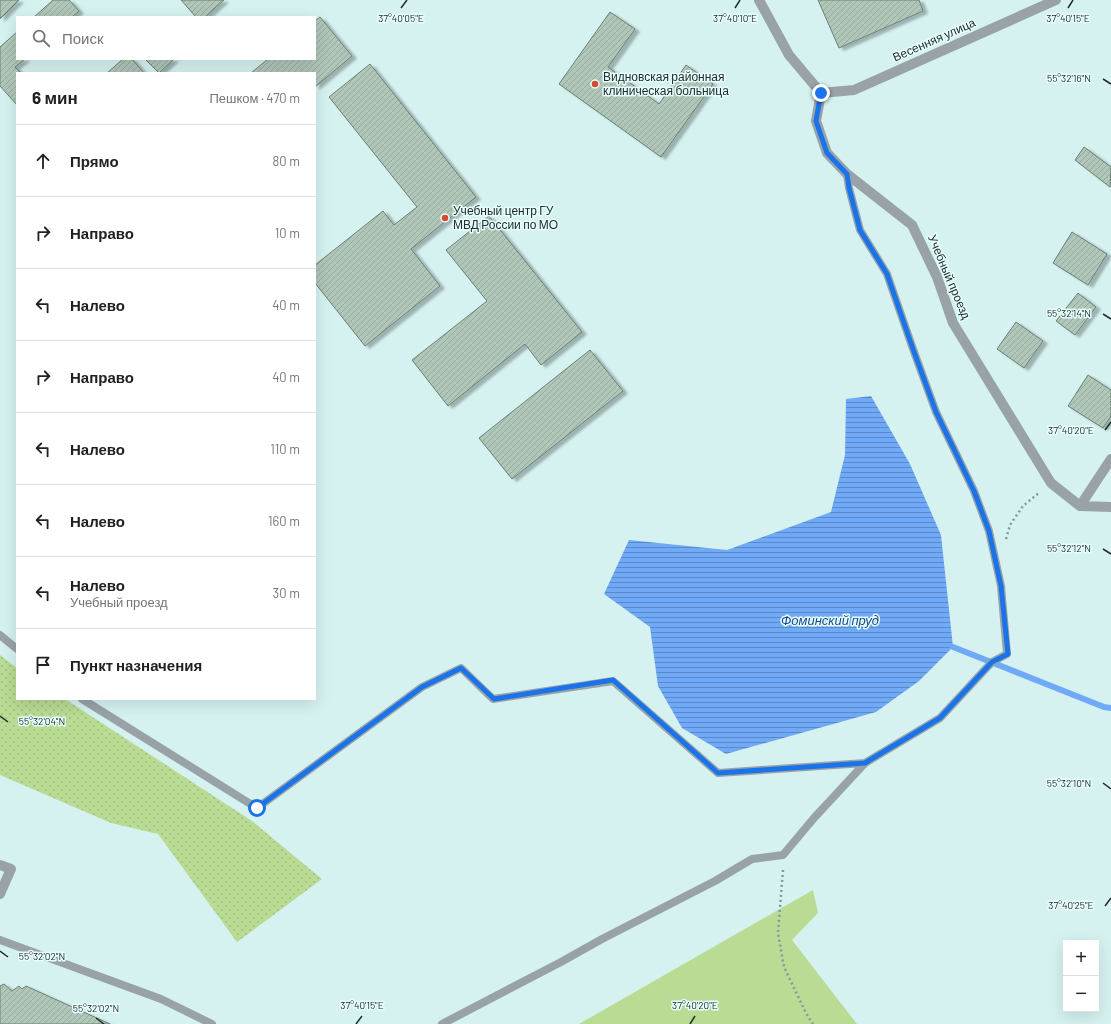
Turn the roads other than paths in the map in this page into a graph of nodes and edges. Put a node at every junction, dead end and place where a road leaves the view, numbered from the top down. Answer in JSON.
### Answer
{"nodes":[{"id":1,"x":759,"y":0,"type":"edge"},
{"id":2,"x":1056,"y":0,"type":"edge"},
{"id":3,"x":821,"y":93,"type":"junction"},
{"id":4,"x":847,"y":174,"type":"junction"},
{"id":5,"x":1111,"y":459,"type":"edge"},
{"id":6,"x":1080,"y":506,"type":"junction"},
{"id":7,"x":1111,"y":507,"type":"edge"},
{"id":8,"x":0,"y":635,"type":"edge"},
{"id":9,"x":16,"y":648,"type":"edge"},
{"id":10,"x":84,"y":700,"type":"edge"},
{"id":11,"x":865,"y":763,"type":"junction"},
{"id":12,"x":0,"y":865,"type":"edge"},
{"id":13,"x":0,"y":894,"type":"edge"},
{"id":14,"x":0,"y":940,"type":"edge"},
{"id":15,"x":212,"y":1024,"type":"edge"},
{"id":16,"x":442,"y":1024,"type":"edge"}],
"edges":[{"from":1,"to":3,"type":"street"},
{"from":2,"to":3,"type":"street","name":"Весенняя улица"},
{"from":3,"to":4,"type":"street","name":"Учебный проезд"},
{"from":4,"to":6,"type":"street","name":"Учебный проезд"},
{"from":4,"to":11,"type":"lane"},
{"from":5,"to":6,"type":"street"},
{"from":6,"to":7,"type":"street"},
{"from":8,"to":9,"type":"lane"},
{"from":10,"to":11,"type":"lane"},
{"from":11,"to":16,"type":"lane"},
{"from":12,"to":13,"type":"street"},
{"from":14,"to":15,"type":"lane"}]}
